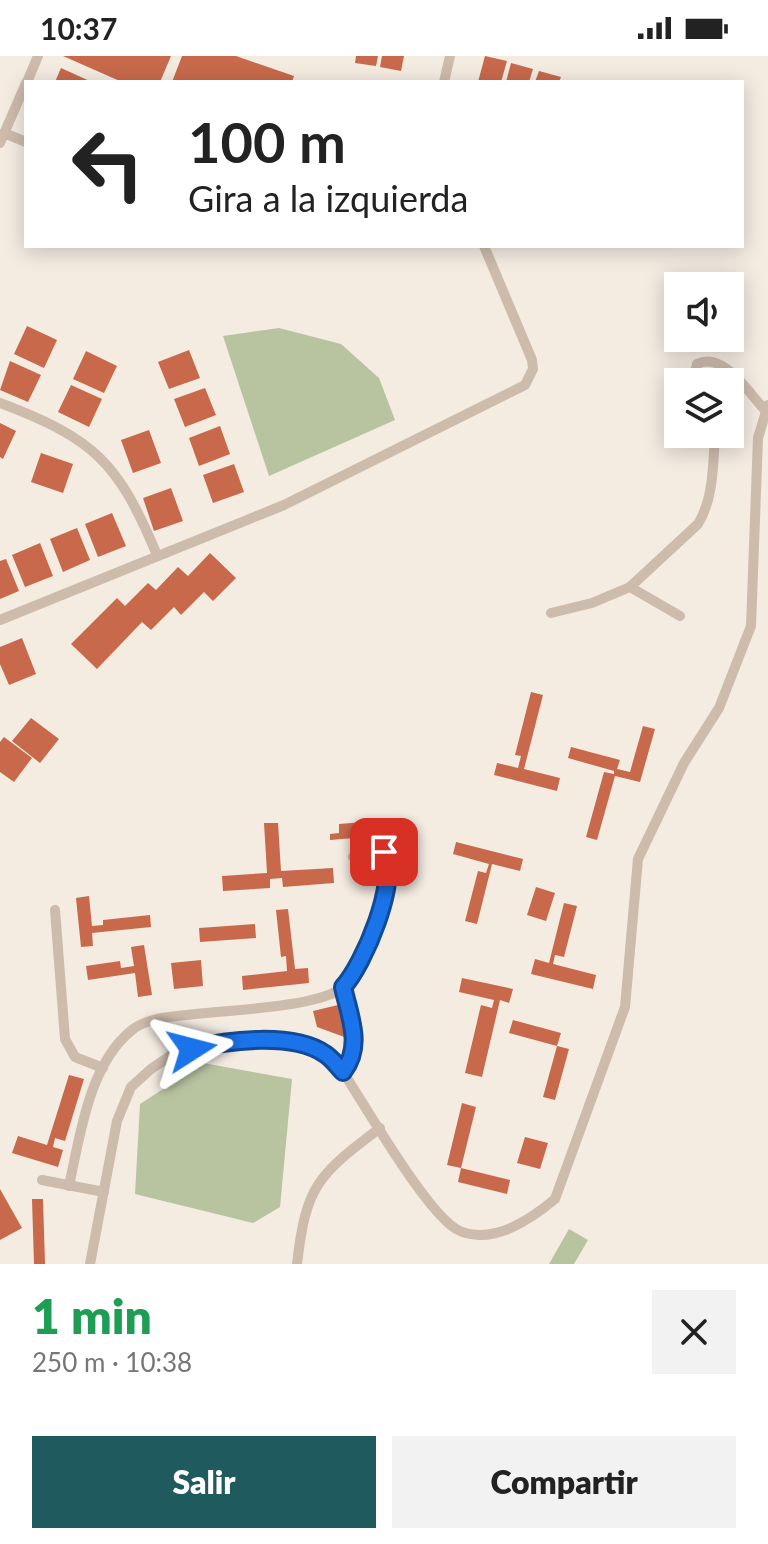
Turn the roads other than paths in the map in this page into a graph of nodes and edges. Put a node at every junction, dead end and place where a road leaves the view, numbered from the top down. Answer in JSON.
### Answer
{"nodes":[{"id":1,"x":38,"y":56,"type":"edge"},
{"id":2,"x":450,"y":56,"type":"edge"},
{"id":3,"x":27,"y":80,"type":"edge"},
{"id":4,"x":444,"y":80,"type":"edge"},
{"id":5,"x":24,"y":88,"type":"edge"},
{"id":6,"x":2,"y":138,"type":"edge"},
{"id":7,"x":24,"y":142,"type":"edge"},
{"id":8,"x":485,"y":248,"type":"edge"},
{"id":9,"x":696,"y":368,"type":"edge"},
{"id":10,"x":725,"y":368,"type":"edge"},
{"id":11,"x":744,"y":386,"type":"edge"},
{"id":12,"x":0,"y":403,"type":"edge"},
{"id":13,"x":766,"y":407,"type":"edge"},
{"id":14,"x":713,"y":448,"type":"edge"},
{"id":15,"x":157,"y":555,"type":"junction"},
{"id":16,"x":630,"y":587,"type":"junction"},
{"id":17,"x":551,"y":613,"type":"dead end"},
{"id":18,"x":680,"y":616,"type":"dead end"},
{"id":19,"x":0,"y":620,"type":"edge"},
{"id":20,"x":353,"y":857,"type":"dead end"},
{"id":21,"x":55,"y":910,"type":"dead end"},
{"id":22,"x":343,"y":987,"type":"junction"},
{"id":23,"x":103,"y":1068,"type":"junction"},
{"id":24,"x":343,"y":1072,"type":"junction"},
{"id":25,"x":380,"y":1128,"type":"junction"},
{"id":26,"x":42,"y":1180,"type":"dead end"},
{"id":27,"x":69,"y":1186,"type":"junction"},
{"id":28,"x":104,"y":1192,"type":"junction"},
{"id":29,"x":90,"y":1264,"type":"edge"},
{"id":30,"x":297,"y":1264,"type":"edge"}],
"edges":[{"from":1,"to":3,"type":"street"},
{"from":2,"to":4,"type":"street"},
{"from":5,"to":6,"type":"street"},
{"from":6,"to":7,"type":"street"},
{"from":8,"to":15,"type":"street"},
{"from":9,"to":10,"type":"street"},
{"from":11,"to":13,"type":"street"},
{"from":12,"to":15,"type":"street"},
{"from":13,"to":25,"type":"street"},
{"from":14,"to":16,"type":"street"},
{"from":15,"to":19,"type":"street"},
{"from":16,"to":17,"type":"street"},
{"from":16,"to":18,"type":"street"},
{"from":20,"to":22,"type":"street"},
{"from":21,"to":23,"type":"street"},
{"from":22,"to":23,"type":"street"},
{"from":22,"to":24,"type":"street"},
{"from":23,"to":27,"type":"street"},
{"from":24,"to":25,"type":"street"},
{"from":24,"to":28,"type":"street"},
{"from":25,"to":30,"type":"street"},
{"from":26,"to":27,"type":"street"},
{"from":27,"to":28,"type":"street"},
{"from":28,"to":29,"type":"street"}]}
